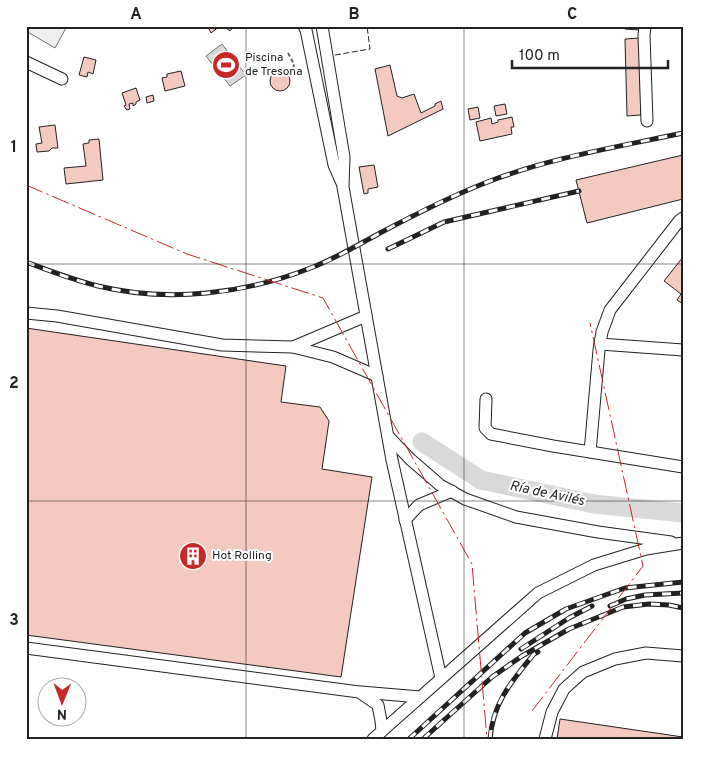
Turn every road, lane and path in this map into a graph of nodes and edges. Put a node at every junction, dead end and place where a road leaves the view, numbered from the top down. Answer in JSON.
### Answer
{"nodes":[{"id":1,"x":304,"y":26,"type":"edge"},
{"id":2,"x":322,"y":26,"type":"edge"},
{"id":3,"x":645,"y":26,"type":"edge"},
{"id":4,"x":288,"y":53,"type":"dead end"},
{"id":5,"x":26,"y":62,"type":"edge"},
{"id":6,"x":292,"y":77,"type":"dead end"},
{"id":7,"x":62,"y":79,"type":"dead end"},
{"id":8,"x":646,"y":121,"type":"dead end"},
{"id":9,"x":343,"y":187,"type":"junction"},
{"id":10,"x":683,"y":218,"type":"edge"},
{"id":11,"x":26,"y":313,"type":"edge"},
{"id":12,"x":366,"y":316,"type":"junction"},
{"id":13,"x":600,"y":344,"type":"junction"},
{"id":14,"x":293,"y":347,"type":"junction"},
{"id":15,"x":683,"y":350,"type":"edge"},
{"id":16,"x":377,"y":376,"type":"junction"},
{"id":17,"x":486,"y":399,"type":"dead end"},
{"id":18,"x":388,"y":435,"type":"junction"},
{"id":19,"x":590,"y":452,"type":"junction"},
{"id":20,"x":683,"y":467,"type":"edge"},
{"id":21,"x":452,"y":491,"type":"junction"},
{"id":22,"x":406,"y":520,"type":"junction"},
{"id":23,"x":683,"y":543,"type":"edge"},
{"id":24,"x":26,"y":648,"type":"edge"},
{"id":25,"x":683,"y":656,"type":"edge"},
{"id":26,"x":441,"y":678,"type":"junction"},
{"id":27,"x":359,"y":692,"type":"junction"},
{"id":28,"x":420,"y":697,"type":"junction"},
{"id":29,"x":377,"y":735,"type":"edge"},
{"id":30,"x":545,"y":739,"type":"edge"}],
"edges":[{"from":1,"to":9,"type":"street"},
{"from":2,"to":9,"type":"street"},
{"from":3,"to":8,"type":"street"},
{"from":4,"to":6,"type":"path"},
{"from":5,"to":7,"type":"street"},
{"from":9,"to":12,"type":"street"},
{"from":10,"to":13,"type":"street"},
{"from":11,"to":14,"type":"street"},
{"from":12,"to":14,"type":"street"},
{"from":12,"to":16,"type":"street"},
{"from":13,"to":15,"type":"street"},
{"from":13,"to":19,"type":"street"},
{"from":14,"to":16,"type":"street"},
{"from":16,"to":18,"type":"street"},
{"from":17,"to":19,"type":"street"},
{"from":18,"to":21,"type":"street"},
{"from":18,"to":22,"type":"street"},
{"from":19,"to":20,"type":"street"},
{"from":21,"to":22,"type":"street"},
{"from":21,"to":23,"type":"street"},
{"from":22,"to":26,"type":"street"},
{"from":23,"to":26,"type":"street"},
{"from":24,"to":27,"type":"street"},
{"from":25,"to":30,"type":"street"},
{"from":26,"to":28,"type":"street"},
{"from":27,"to":28,"type":"street"},
{"from":27,"to":29,"type":"street"},
{"from":28,"to":29,"type":"street"}]}
